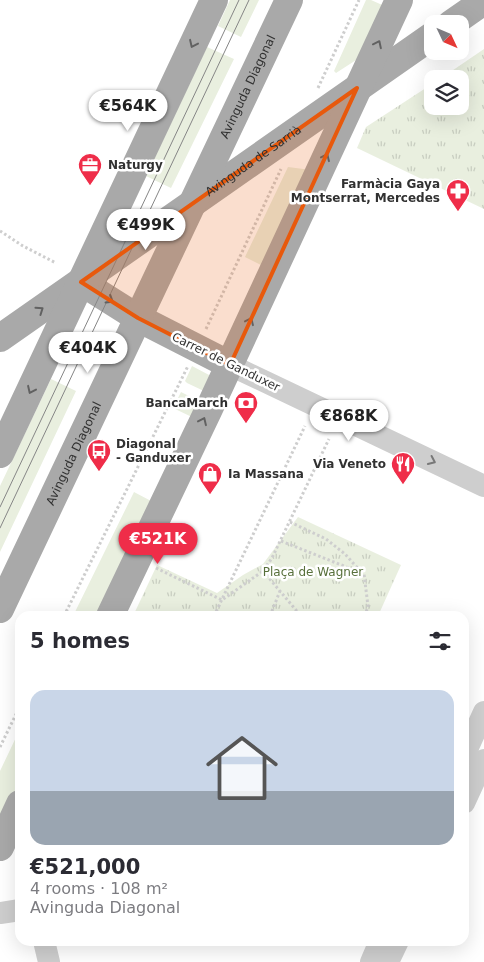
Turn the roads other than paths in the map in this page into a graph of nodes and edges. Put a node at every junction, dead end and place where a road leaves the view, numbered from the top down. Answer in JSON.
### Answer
{"nodes":[{"id":1,"x":214,"y":0,"type":"edge"},
{"id":2,"x":289,"y":0,"type":"edge"},
{"id":3,"x":399,"y":0,"type":"edge"},
{"id":4,"x":484,"y":1,"type":"edge"},
{"id":5,"x":464,"y":15,"type":"edge"},
{"id":6,"x":424,"y":42,"type":"edge"},
{"id":7,"x":357,"y":88,"type":"junction"},
{"id":8,"x":193,"y":203,"type":"junction"},
{"id":9,"x":81,"y":282,"type":"junction"},
{"id":10,"x":138,"y":318,"type":"junction"},
{"id":11,"x":0,"y":338,"type":"edge"},
{"id":12,"x":230,"y":365,"type":"junction"},
{"id":13,"x":0,"y":454,"type":"edge"},
{"id":14,"x":484,"y":486,"type":"edge"},
{"id":15,"x":0,"y":609,"type":"edge"},
{"id":16,"x":112,"y":611,"type":"edge"},
{"id":17,"x":484,"y":712,"type":"edge"},
{"id":18,"x":469,"y":745,"type":"edge"},
{"id":19,"x":484,"y":760,"type":"edge"},
{"id":20,"x":469,"y":792,"type":"edge"},
{"id":21,"x":15,"y":819,"type":"edge"},
{"id":22,"x":0,"y":847,"type":"edge"},
{"id":23,"x":15,"y":911,"type":"edge"},
{"id":24,"x":0,"y":913,"type":"edge"},
{"id":25,"x":45,"y":946,"type":"edge"},
{"id":26,"x":378,"y":946,"type":"edge"},
{"id":27,"x":396,"y":946,"type":"edge"},
{"id":28,"x":49,"y":962,"type":"edge"},
{"id":29,"x":371,"y":962,"type":"edge"},
{"id":30,"x":388,"y":962,"type":"edge"}],
"edges":[{"from":1,"to":9,"type":"main road","one_way":true},
{"from":2,"to":8,"type":"main road","name":"Avinguda Diagonal"},
{"from":7,"to":3,"type":"main road","one_way":true},
{"from":4,"to":5,"type":"main road"},
{"from":6,"to":7,"type":"main road","name":"Avinguda de Sarrià"},
{"from":7,"to":8,"type":"main road","name":"Avinguda de Sarrià"},
{"from":12,"to":7,"type":"main road","one_way":true},
{"from":8,"to":9,"type":"main road","name":"Avinguda de Sarrià"},
{"from":8,"to":10,"type":"main road","name":"Avinguda Diagonal"},
{"from":9,"to":10,"type":"main road","name":"Carrer de Ganduxer","one_way":true},
{"from":11,"to":9,"type":"main road","name":"Avinguda de Sarrià","one_way":true},
{"from":9,"to":13,"type":"main road","one_way":true},
{"from":10,"to":12,"type":"main road","name":"Carrer de Ganduxer"},
{"from":10,"to":15,"type":"main road","name":"Avinguda Diagonal"},
{"from":12,"to":14,"type":"street","name":"Carrer de Ganduxer","one_way":true},
{"from":16,"to":12,"type":"main road","one_way":true},
{"from":17,"to":18,"type":"street"},
{"from":19,"to":20,"type":"street"},
{"from":21,"to":22,"type":"main road"},
{"from":23,"to":24,"type":"street"},
{"from":25,"to":28,"type":"street"},
{"from":26,"to":29,"type":"street"},
{"from":27,"to":30,"type":"street"}]}
